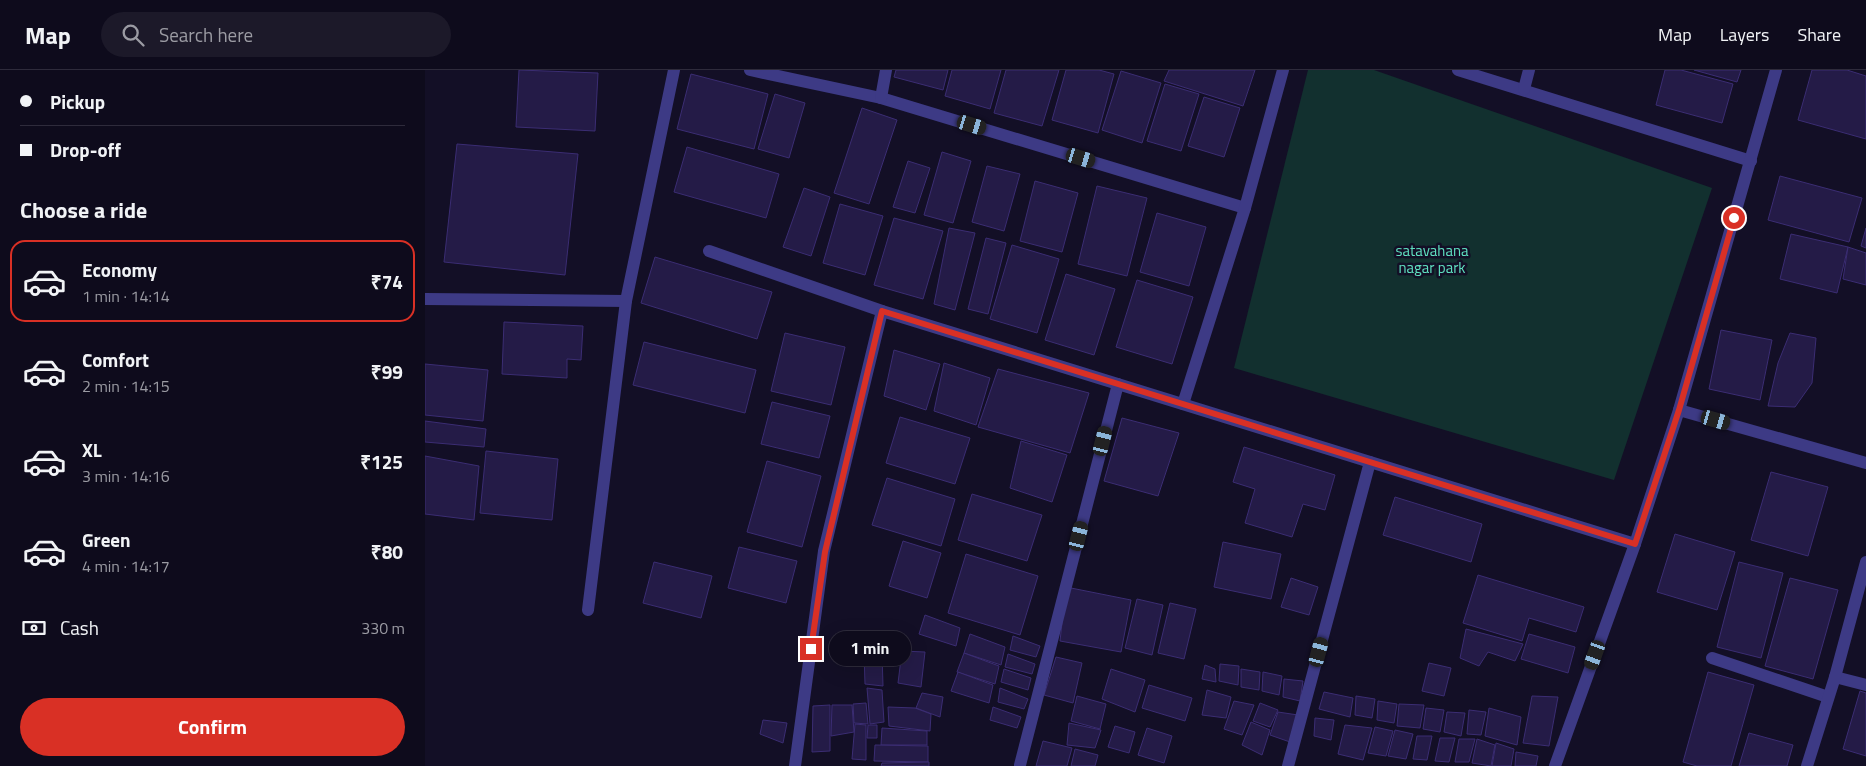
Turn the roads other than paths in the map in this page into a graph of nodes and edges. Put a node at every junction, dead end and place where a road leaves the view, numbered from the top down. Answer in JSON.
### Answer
{"nodes":[{"id":1,"x":674,"y":70,"type":"edge"},
{"id":2,"x":751,"y":70,"type":"edge"},
{"id":3,"x":886,"y":70,"type":"edge"},
{"id":4,"x":1283,"y":70,"type":"edge"},
{"id":5,"x":1458,"y":70,"type":"edge"},
{"id":6,"x":1529,"y":70,"type":"edge"},
{"id":7,"x":1776,"y":70,"type":"edge"},
{"id":8,"x":1523,"y":89,"type":"junction"},
{"id":9,"x":881,"y":98,"type":"junction"},
{"id":10,"x":1751,"y":161,"type":"junction"},
{"id":11,"x":1245,"y":208,"type":"junction"},
{"id":12,"x":709,"y":251,"type":"dead end"},
{"id":13,"x":425,"y":299,"type":"edge"},
{"id":14,"x":626,"y":301,"type":"junction"},
{"id":15,"x":882,"y":311,"type":"junction"},
{"id":16,"x":1118,"y":384,"type":"junction"},
{"id":17,"x":1183,"y":404,"type":"junction"},
{"id":18,"x":1679,"y":410,"type":"junction"},
{"id":19,"x":1370,"y":462,"type":"junction"},
{"id":20,"x":1866,"y":463,"type":"edge"},
{"id":21,"x":1635,"y":544,"type":"junction"},
{"id":22,"x":1866,"y":562,"type":"edge"},
{"id":23,"x":588,"y":610,"type":"dead end"},
{"id":24,"x":1712,"y":658,"type":"dead end"},
{"id":25,"x":1835,"y":677,"type":"junction"},
{"id":26,"x":1866,"y":685,"type":"edge"},
{"id":27,"x":1828,"y":697,"type":"junction"},
{"id":28,"x":1019,"y":765,"type":"dead end"},
{"id":29,"x":795,"y":766,"type":"edge"},
{"id":30,"x":1288,"y":766,"type":"edge"},
{"id":31,"x":1555,"y":766,"type":"edge"},
{"id":32,"x":1807,"y":766,"type":"edge"}],
"edges":[{"from":1,"to":14,"type":"street"},
{"from":2,"to":9,"type":"street"},
{"from":3,"to":9,"type":"street"},
{"from":4,"to":11,"type":"street"},
{"from":5,"to":8,"type":"street"},
{"from":6,"to":8,"type":"street"},
{"from":7,"to":10,"type":"street"},
{"from":8,"to":10,"type":"street"},
{"from":9,"to":11,"type":"street"},
{"from":10,"to":18,"type":"street"},
{"from":11,"to":17,"type":"street"},
{"from":12,"to":15,"type":"street"},
{"from":13,"to":14,"type":"street"},
{"from":14,"to":23,"type":"street"},
{"from":15,"to":16,"type":"street"},
{"from":15,"to":29,"type":"street"},
{"from":16,"to":17,"type":"street"},
{"from":16,"to":28,"type":"street"},
{"from":17,"to":19,"type":"street"},
{"from":18,"to":20,"type":"street"},
{"from":18,"to":21,"type":"street"},
{"from":19,"to":21,"type":"street"},
{"from":19,"to":30,"type":"street"},
{"from":21,"to":31,"type":"street"},
{"from":22,"to":25,"type":"street"},
{"from":24,"to":27,"type":"street"},
{"from":25,"to":26,"type":"street"},
{"from":25,"to":27,"type":"street"},
{"from":27,"to":32,"type":"street"}]}
